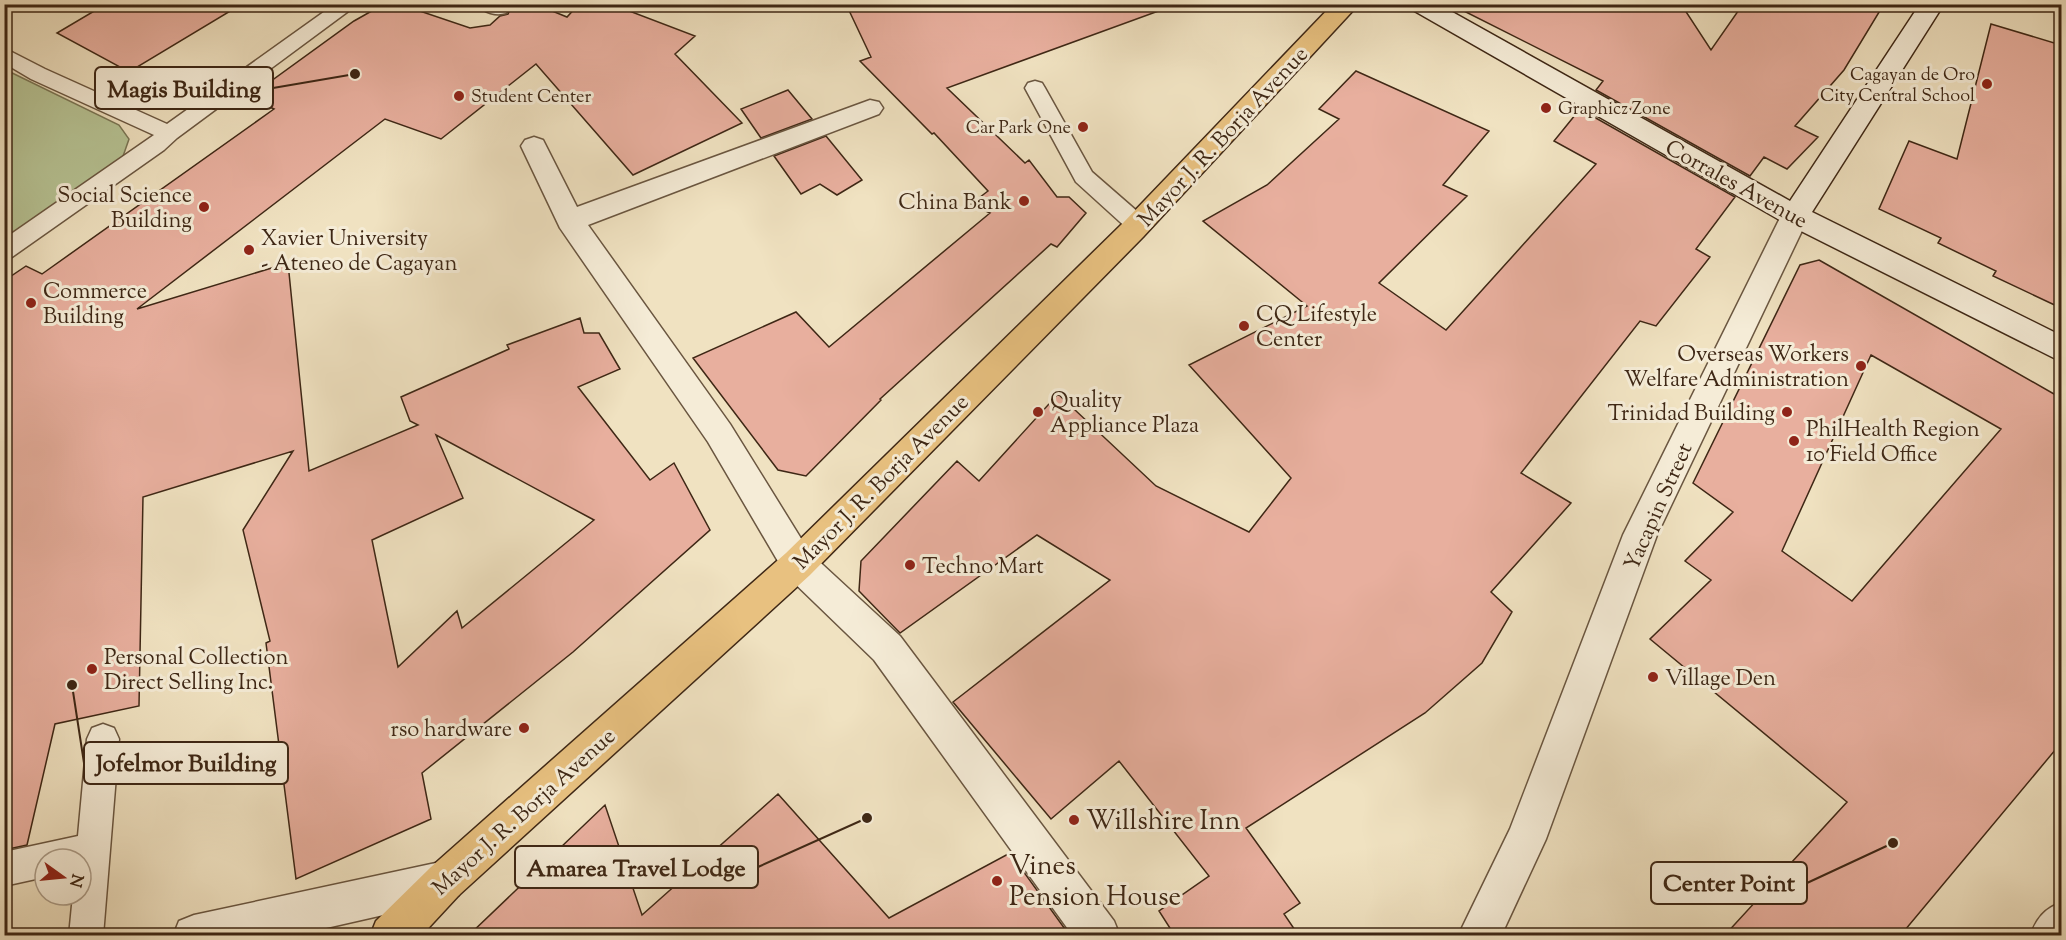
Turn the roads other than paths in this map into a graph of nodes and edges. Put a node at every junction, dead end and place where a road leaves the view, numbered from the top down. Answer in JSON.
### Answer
{"nodes":[{"id":1,"x":349,"y":4,"type":"edge"},
{"id":2,"x":1347,"y":4,"type":"edge"},
{"id":3,"x":1419,"y":4,"type":"edge"},
{"id":4,"x":1932,"y":4,"type":"edge"},
{"id":5,"x":4,"y":54,"type":"edge"},
{"id":6,"x":1035,"y":88,"type":"dead end"},
{"id":7,"x":870,"y":108,"type":"dead end"},
{"id":8,"x":169,"y":133,"type":"junction"},
{"id":9,"x":534,"y":146,"type":"dead end"},
{"id":10,"x":1795,"y":216,"type":"junction"},
{"id":11,"x":570,"y":221,"type":"junction"},
{"id":12,"x":1138,"y":225,"type":"junction"},
{"id":13,"x":4,"y":251,"type":"edge"},
{"id":14,"x":2061,"y":350,"type":"edge"},
{"id":15,"x":798,"y":564,"type":"junction"},
{"id":16,"x":104,"y":739,"type":"dead end"},
{"id":17,"x":95,"y":849,"type":"joint"},
{"id":18,"x":33,"y":863,"type":"edge"},
{"id":19,"x":4,"y":869,"type":"edge"},
{"id":20,"x":445,"y":881,"type":"junction"},
{"id":21,"x":2061,"y":922,"type":"edge"},
{"id":22,"x":86,"y":936,"type":"edge"},
{"id":23,"x":194,"y":936,"type":"edge"},
{"id":24,"x":390,"y":936,"type":"edge"},
{"id":25,"x":1099,"y":936,"type":"edge"},
{"id":26,"x":1479,"y":936,"type":"edge"},
{"id":27,"x":2051,"y":936,"type":"edge"}],
"edges":[{"from":1,"to":8,"type":"lane"},
{"from":2,"to":12,"type":"main road","name":"Mayor J. R. Borja Avenue"},
{"from":3,"to":10,"type":"street","name":"Corrales Avenue"},
{"from":4,"to":10,"type":"street","name":"Yacapin Street"},
{"from":5,"to":8,"type":"lane"},
{"from":6,"to":12,"type":"lane"},
{"from":7,"to":11,"type":"street"},
{"from":8,"to":13,"type":"lane"},
{"from":9,"to":11,"type":"street"},
{"from":10,"to":14,"type":"street","name":"Corrales Avenue"},
{"from":10,"to":26,"type":"street","name":"Yacapin Street"},
{"from":11,"to":15,"type":"street"},
{"from":12,"to":15,"type":"main road","name":"Mayor J. R. Borja Avenue"},
{"from":15,"to":20,"type":"main road","name":"Mayor J. R. Borja Avenue"},
{"from":15,"to":25,"type":"street"},
{"from":16,"to":17,"type":"lane"},
{"from":17,"to":22,"type":"lane"},
{"from":18,"to":19,"type":"lane"},
{"from":20,"to":23,"type":"street"},
{"from":20,"to":24,"type":"main road","name":"Mayor J. R. Borja Avenue"},
{"from":21,"to":27,"type":"street"}]}
